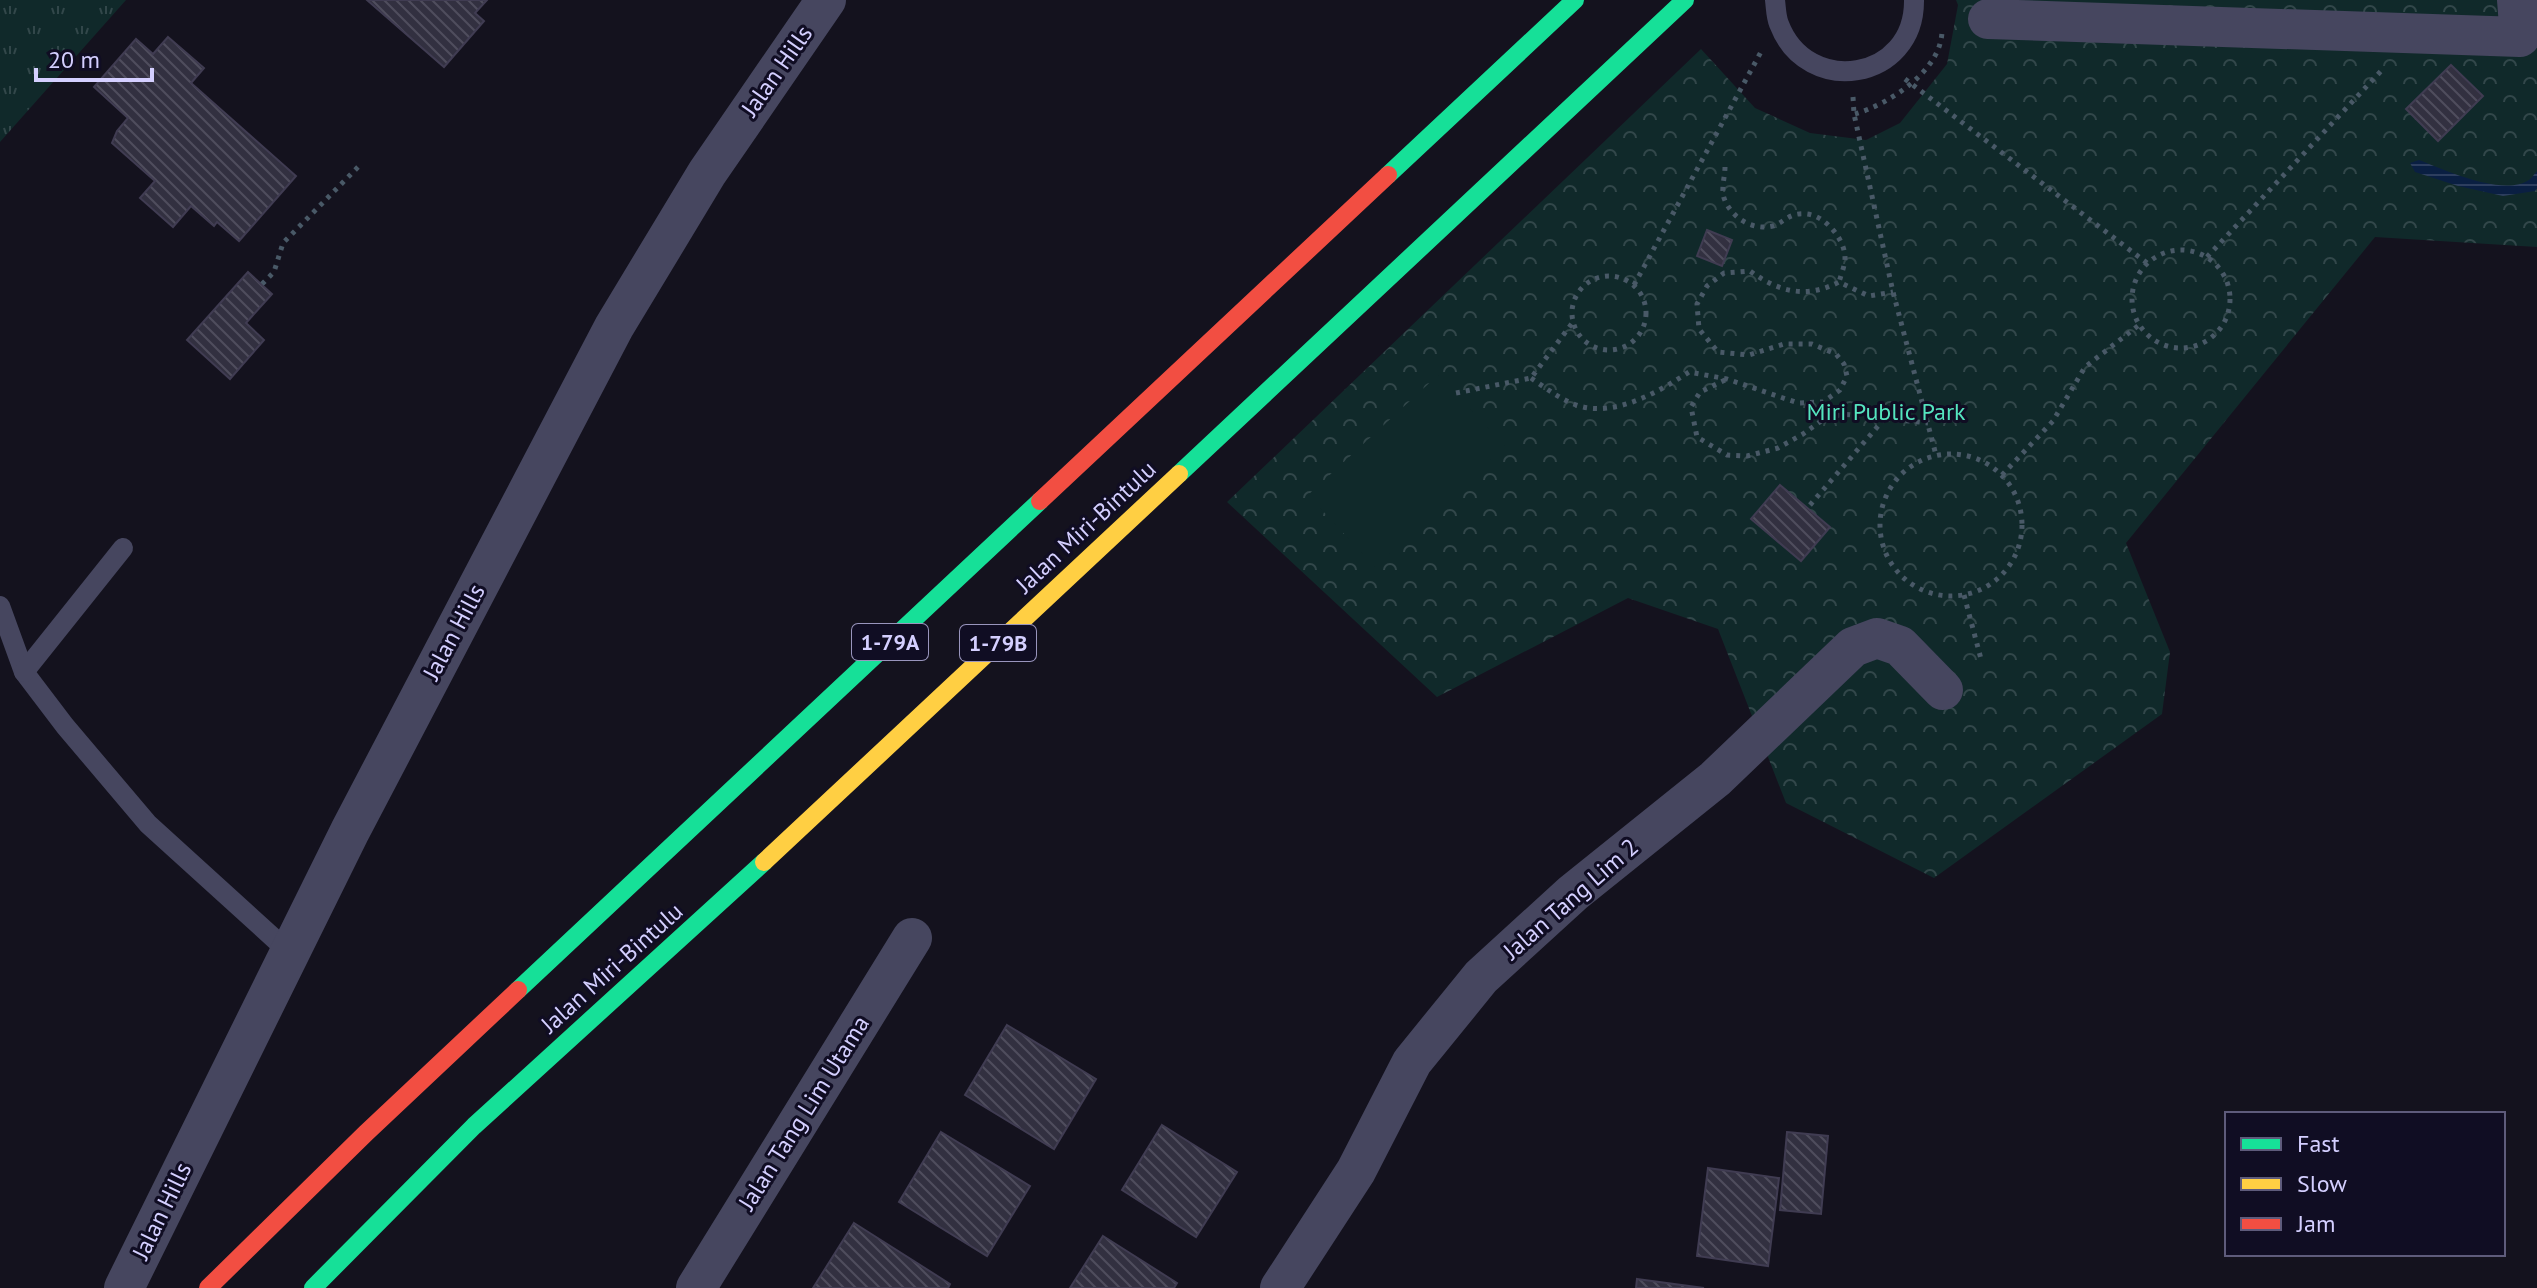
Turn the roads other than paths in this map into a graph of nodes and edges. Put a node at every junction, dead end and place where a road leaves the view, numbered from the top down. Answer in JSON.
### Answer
{"nodes":[{"id":1,"x":826,"y":0,"type":"edge"},
{"id":2,"x":1575,"y":0,"type":"edge"},
{"id":3,"x":1685,"y":0,"type":"edge"},
{"id":4,"x":1775,"y":0,"type":"edge"},
{"id":5,"x":1914,"y":0,"type":"edge"},
{"id":6,"x":2517,"y":0,"type":"edge"},
{"id":7,"x":1988,"y":19,"type":"road end"},
{"id":8,"x":123,"y":548,"type":"dead end"},
{"id":9,"x":0,"y":606,"type":"edge"},
{"id":10,"x":24,"y":672,"type":"junction"},
{"id":11,"x":1943,"y":690,"type":"dead end"},
{"id":12,"x":912,"y":938,"type":"dead end"},
{"id":13,"x":290,"y":953,"type":"junction"},
{"id":14,"x":124,"y":1288,"type":"edge"},
{"id":15,"x":208,"y":1288,"type":"edge"},
{"id":16,"x":313,"y":1288,"type":"edge"},
{"id":17,"x":696,"y":1288,"type":"edge"},
{"id":18,"x":1280,"y":1288,"type":"edge"}],
"edges":[{"from":1,"to":13,"type":"street","name":"Jalan Hills"},
{"from":2,"to":15,"type":"highway","name":"Jalan Miri-Bintulu","number":"1-79A"},
{"from":3,"to":16,"type":"highway","name":"Jalan Miri-Bintulu","number":"1-79B"},
{"from":4,"to":5,"type":"lane"},
{"from":6,"to":7,"type":"street","bridge":true},
{"from":8,"to":10,"type":"lane"},
{"from":9,"to":10,"type":"lane"},
{"from":10,"to":13,"type":"lane"},
{"from":11,"to":18,"type":"street","name":"Jalan Tang Lim 2"},
{"from":12,"to":17,"type":"street","name":"Jalan Tang Lim Utama"},
{"from":13,"to":14,"type":"street","name":"Jalan Hills"}]}
